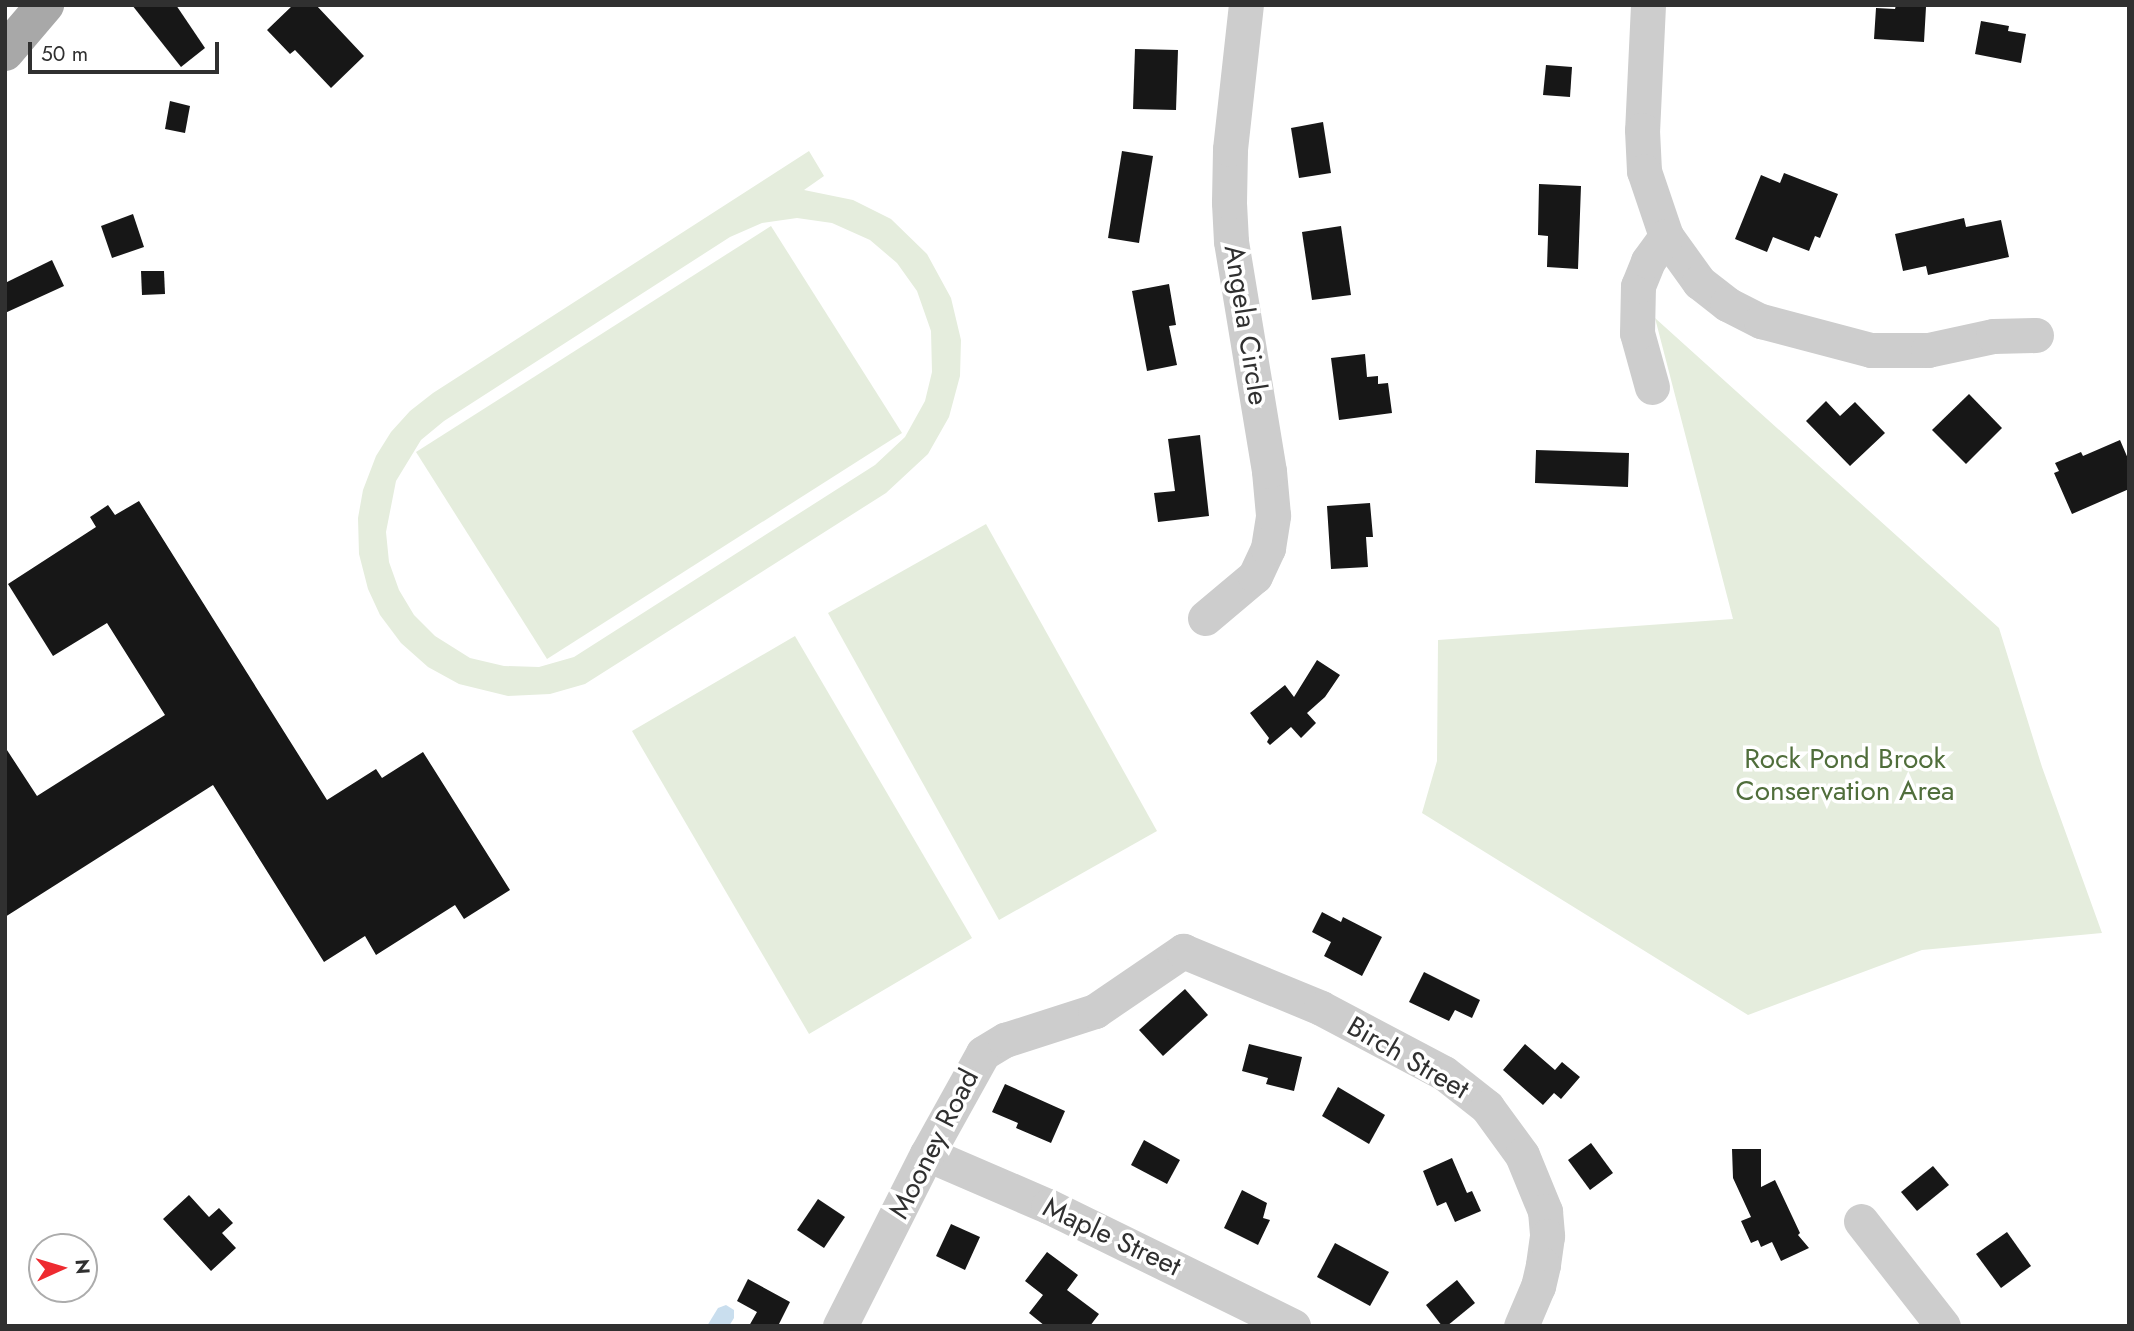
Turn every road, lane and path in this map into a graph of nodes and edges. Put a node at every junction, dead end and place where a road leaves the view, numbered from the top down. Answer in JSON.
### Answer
{"nodes":[{"id":1,"x":45,"y":5,"type":"edge"},
{"id":2,"x":1246,"y":5,"type":"edge"},
{"id":3,"x":1648,"y":5,"type":"edge"},
{"id":4,"x":5,"y":52,"type":"edge"},
{"id":5,"x":1666,"y":236,"type":"junction"},
{"id":6,"x":2036,"y":335,"type":"dead end"},
{"id":7,"x":1652,"y":387,"type":"dead end"},
{"id":8,"x":1205,"y":618,"type":"dead end"},
{"id":9,"x":1183,"y":951,"type":"joint"},
{"id":10,"x":927,"y":1154,"type":"junction"},
{"id":11,"x":1861,"y":1221,"type":"dead end"},
{"id":12,"x":840,"y":1326,"type":"edge"},
{"id":13,"x":1293,"y":1326,"type":"edge"},
{"id":14,"x":1521,"y":1326,"type":"edge"},
{"id":15,"x":1943,"y":1326,"type":"edge"}],
"edges":[{"from":1,"to":4,"type":"main road"},
{"from":2,"to":8,"type":"street","name":"Angela Circle"},
{"from":3,"to":5,"type":"street"},
{"from":5,"to":6,"type":"street"},
{"from":5,"to":7,"type":"street"},
{"from":9,"to":10,"type":"street","name":"Mooney Road"},
{"from":9,"to":14,"type":"street","name":"Birch Street"},
{"from":10,"to":12,"type":"street","name":"Mooney Road"},
{"from":10,"to":13,"type":"street","name":"Maple Street"},
{"from":11,"to":15,"type":"street"}]}
